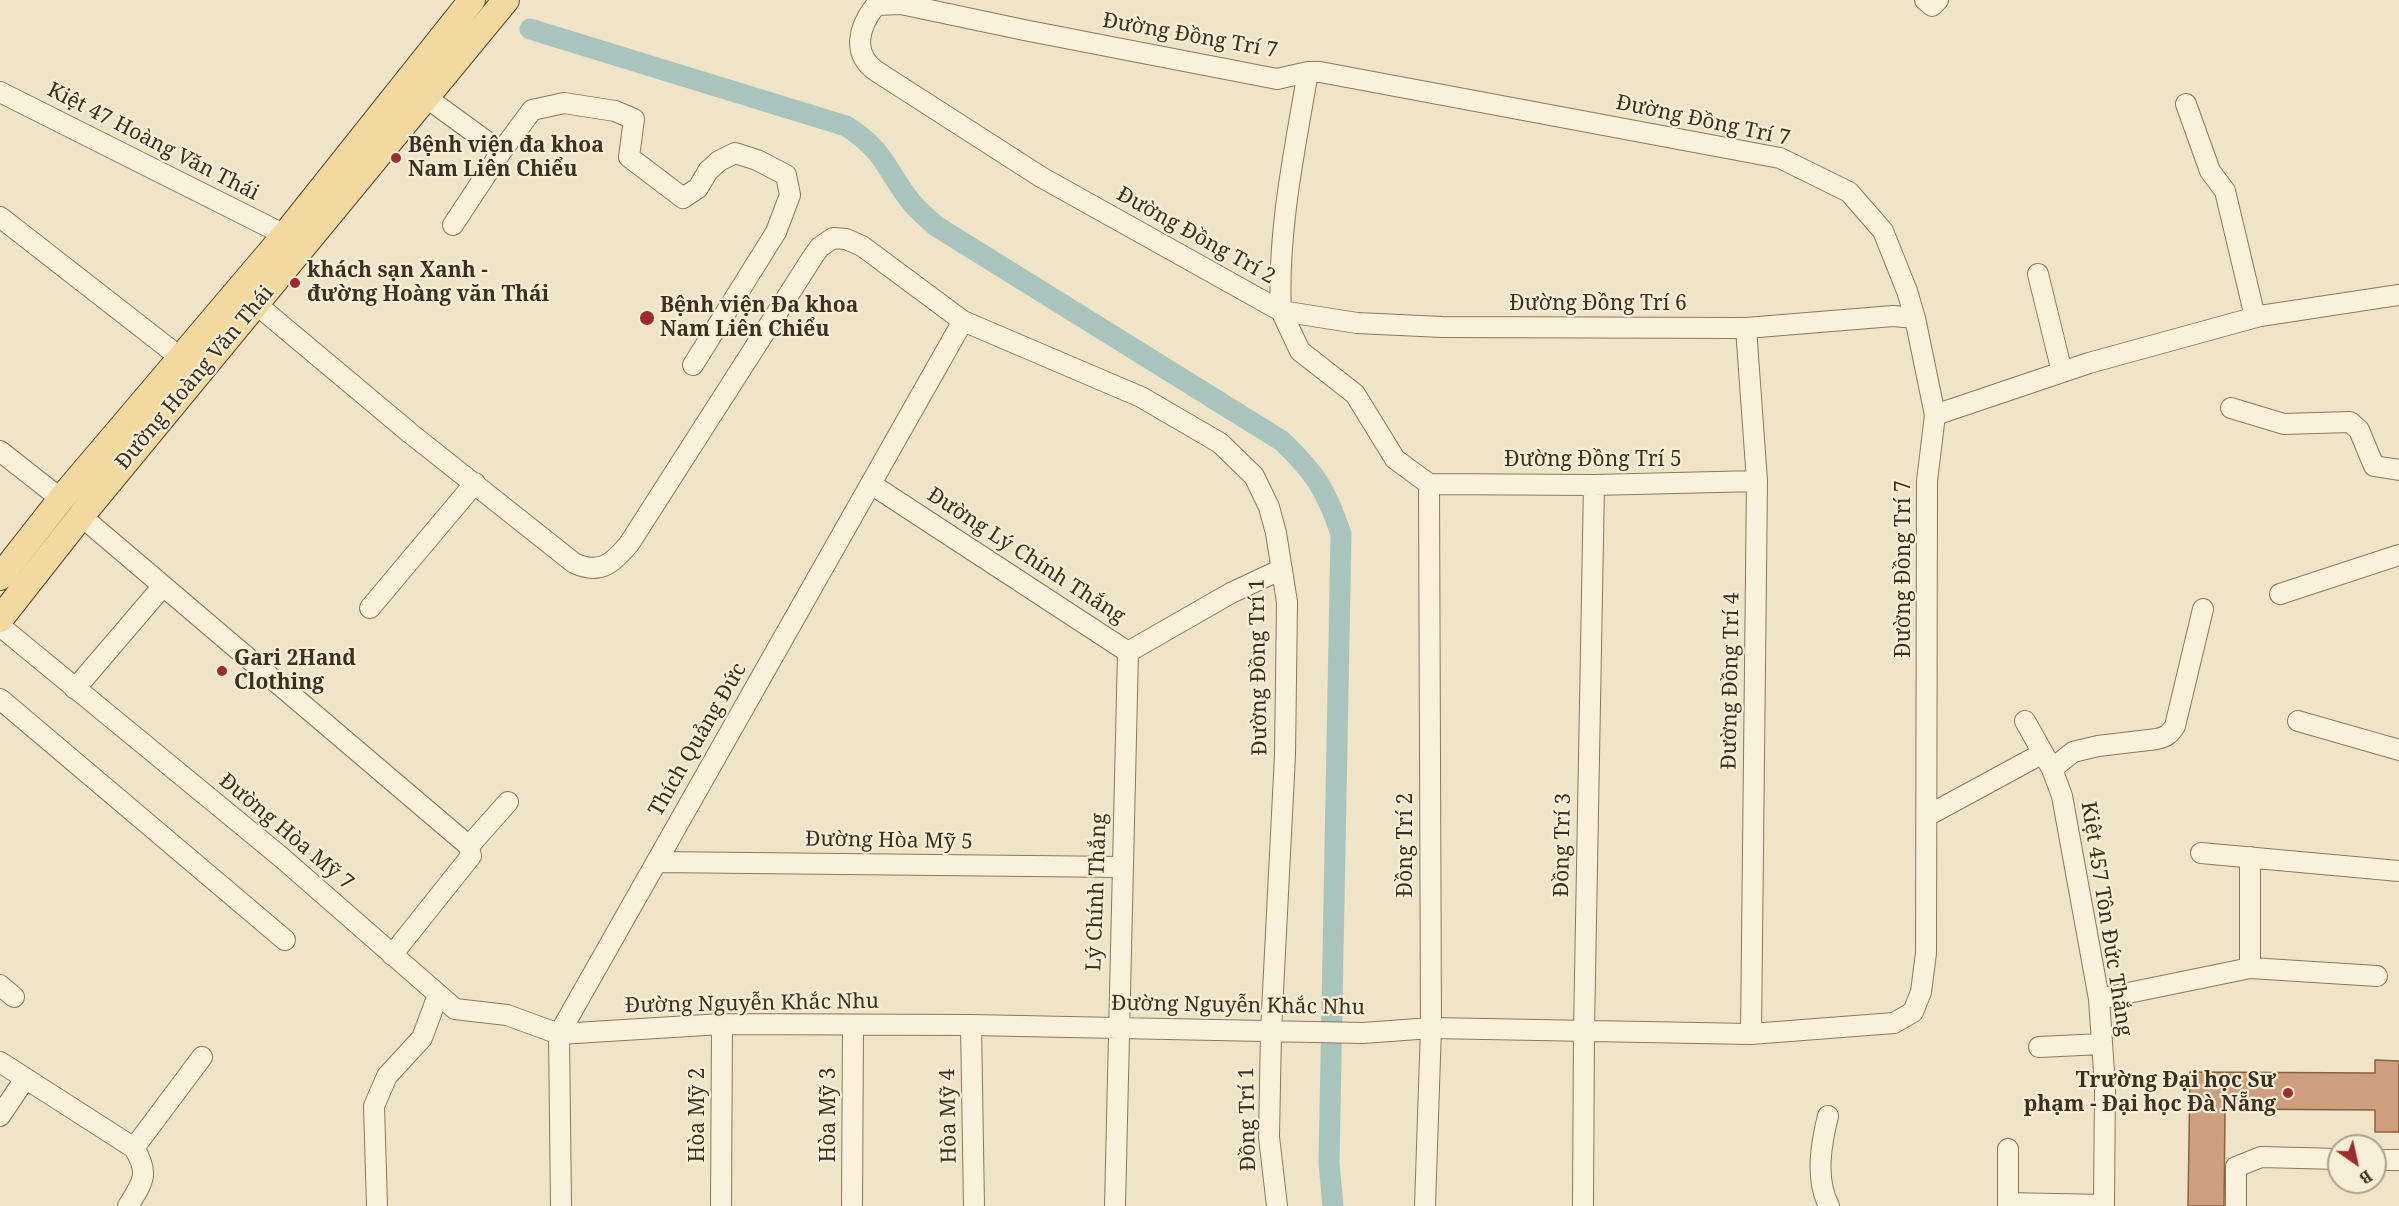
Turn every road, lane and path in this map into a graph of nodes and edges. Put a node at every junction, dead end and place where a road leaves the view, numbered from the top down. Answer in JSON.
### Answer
{"nodes":[{"id":1,"x":472,"y":0,"type":"edge"},
{"id":2,"x":506,"y":0,"type":"edge"},
{"id":3,"x":1308,"y":72,"type":"junction"},
{"id":4,"x":890,"y":80,"type":"joint"},
{"id":5,"x":0,"y":92,"type":"edge"},
{"id":6,"x":416,"y":98,"type":"junction"},
{"id":7,"x":2186,"y":104,"type":"dead end"},
{"id":8,"x":501,"y":152,"type":"junction"},
{"id":9,"x":0,"y":216,"type":"edge"},
{"id":10,"x":453,"y":225,"type":"dead end"},
{"id":11,"x":285,"y":235,"type":"junction"},
{"id":12,"x":2038,"y":274,"type":"dead end"},
{"id":13,"x":2399,"y":295,"type":"edge"},
{"id":14,"x":256,"y":304,"type":"junction"},
{"id":15,"x":1281,"y":311,"type":"junction"},
{"id":16,"x":2255,"y":317,"type":"junction"},
{"id":17,"x":1915,"y":318,"type":"junction"},
{"id":18,"x":963,"y":321,"type":"junction"},
{"id":19,"x":1746,"y":328,"type":"junction"},
{"id":20,"x":182,"y":358,"type":"junction"},
{"id":21,"x":693,"y":365,"type":"dead end"},
{"id":22,"x":2062,"y":372,"type":"junction"},
{"id":23,"x":2230,"y":408,"type":"dead end"},
{"id":24,"x":1935,"y":415,"type":"junction"},
{"id":25,"x":0,"y":451,"type":"edge"},
{"id":26,"x":2399,"y":470,"type":"edge"},
{"id":27,"x":1757,"y":482,"type":"junction"},
{"id":28,"x":475,"y":483,"type":"junction"},
{"id":29,"x":871,"y":484,"type":"junction"},
{"id":30,"x":1430,"y":484,"type":"junction"},
{"id":31,"x":1594,"y":485,"type":"junction"},
{"id":32,"x":60,"y":500,"type":"junction"},
{"id":33,"x":81,"y":516,"type":"junction"},
{"id":34,"x":2399,"y":555,"type":"edge"},
{"id":35,"x":1282,"y":569,"type":"junction"},
{"id":36,"x":0,"y":577,"type":"edge"},
{"id":37,"x":163,"y":586,"type":"junction"},
{"id":38,"x":2280,"y":594,"type":"dead end"},
{"id":39,"x":370,"y":608,"type":"dead end"},
{"id":40,"x":2203,"y":609,"type":"dead end"},
{"id":41,"x":0,"y":619,"type":"edge"},
{"id":42,"x":0,"y":626,"type":"edge"},
{"id":43,"x":1128,"y":652,"type":"junction"},
{"id":44,"x":75,"y":689,"type":"junction"},
{"id":45,"x":0,"y":699,"type":"edge"},
{"id":46,"x":2025,"y":720,"type":"dead end"},
{"id":47,"x":2298,"y":721,"type":"dead end"},
{"id":48,"x":2399,"y":750,"type":"edge"},
{"id":49,"x":2048,"y":761,"type":"junction"},
{"id":50,"x":508,"y":802,"type":"dead end"},
{"id":51,"x":1927,"y":816,"type":"junction"},
{"id":52,"x":469,"y":846,"type":"junction"},
{"id":53,"x":2201,"y":853,"type":"dead end"},
{"id":54,"x":2250,"y":857,"type":"junction"},
{"id":55,"x":657,"y":862,"type":"junction"},
{"id":56,"x":1122,"y":867,"type":"junction"},
{"id":57,"x":2399,"y":871,"type":"edge"},
{"id":58,"x":285,"y":940,"type":"dead end"},
{"id":59,"x":392,"y":955,"type":"junction"},
{"id":60,"x":2250,"y":968,"type":"junction"},
{"id":61,"x":2377,"y":976,"type":"dead end"},
{"id":62,"x":438,"y":995,"type":"junction"},
{"id":63,"x":2099,"y":999,"type":"junction"},
{"id":64,"x":1913,"y":1012,"type":"joint"},
{"id":65,"x":722,"y":1024,"type":"junction"},
{"id":66,"x":853,"y":1025,"type":"junction"},
{"id":67,"x":971,"y":1025,"type":"junction"},
{"id":68,"x":1118,"y":1028,"type":"junction"},
{"id":69,"x":1431,"y":1028,"type":"junction"},
{"id":70,"x":1584,"y":1030,"type":"junction"},
{"id":71,"x":1271,"y":1031,"type":"junction"},
{"id":72,"x":559,"y":1034,"type":"junction"},
{"id":73,"x":1751,"y":1034,"type":"junction"},
{"id":74,"x":2102,"y":1044,"type":"junction"},
{"id":75,"x":2039,"y":1047,"type":"dead end"},
{"id":76,"x":202,"y":1057,"type":"dead end"},
{"id":77,"x":0,"y":1062,"type":"edge"},
{"id":78,"x":25,"y":1079,"type":"junction"},
{"id":79,"x":0,"y":1116,"type":"edge"},
{"id":80,"x":1828,"y":1116,"type":"dead end"},
{"id":81,"x":134,"y":1148,"type":"junction"},
{"id":82,"x":2008,"y":1149,"type":"dead end"},
{"id":83,"x":2327,"y":1159,"type":"edge"},
{"id":84,"x":2008,"y":1205,"type":"edge"},
{"id":85,"x":2104,"y":1205,"type":"edge"},
{"id":86,"x":128,"y":1206,"type":"edge"},
{"id":87,"x":377,"y":1206,"type":"edge"},
{"id":88,"x":561,"y":1206,"type":"edge"},
{"id":89,"x":721,"y":1206,"type":"edge"},
{"id":90,"x":852,"y":1206,"type":"edge"},
{"id":91,"x":974,"y":1206,"type":"edge"},
{"id":92,"x":1115,"y":1206,"type":"edge"},
{"id":93,"x":1277,"y":1206,"type":"edge"},
{"id":94,"x":1425,"y":1206,"type":"edge"},
{"id":95,"x":1583,"y":1206,"type":"edge"},
{"id":96,"x":1829,"y":1206,"type":"edge"},
{"id":97,"x":2236,"y":1206,"type":"edge"}],
"edges":[{"from":1,"to":6,"type":"main road","name":"Đường Hoàng Văn Thái"},
{"from":2,"to":6,"type":"main road","name":"Đường Hoàng Văn Thái"},
{"from":3,"to":4,"type":"street","name":"Đường Đồng Trí 7"},
{"from":3,"to":15,"type":"street"},
{"from":3,"to":17,"type":"street","name":"Đường Đồng Trí 7"},
{"from":4,"to":15,"type":"street","name":"Đường Đồng Trí 2"},
{"from":5,"to":11,"type":"street","name":"Kiệt 47 Hoàng Văn Thái"},
{"from":6,"to":8,"type":"street"},
{"from":6,"to":11,"type":"main road","name":"Đường Hoàng Văn Thái"},
{"from":6,"to":14,"type":"main road","name":"Đường Hoàng Văn Thái"},
{"from":7,"to":16,"type":"street"},
{"from":8,"to":10,"type":"street"},
{"from":8,"to":21,"type":"street"},
{"from":9,"to":20,"type":"street"},
{"from":11,"to":20,"type":"main road","name":"Đường Hoàng Văn Thái"},
{"from":12,"to":22,"type":"street"},
{"from":13,"to":16,"type":"street"},
{"from":14,"to":28,"type":"street"},
{"from":14,"to":33,"type":"main road","name":"Đường Hoàng Văn Thái"},
{"from":15,"to":19,"type":"street","name":"Đường Đồng Trí 6"},
{"from":15,"to":30,"type":"street","name":"Đường Đồng Trí 2"},
{"from":16,"to":22,"type":"street"},
{"from":17,"to":19,"type":"street","name":"Đường Đồng Trí 6"},
{"from":17,"to":24,"type":"street","name":"Đường Đồng Trí 7"},
{"from":18,"to":28,"type":"street","name":"Đường Đồng Trí 1"},
{"from":18,"to":29,"type":"street","name":"Thích Quảng Đức"},
{"from":18,"to":35,"type":"street","name":"Đường Đồng Trí 1"},
{"from":19,"to":27,"type":"street","name":"Đường Đồng Trí 4"},
{"from":20,"to":32,"type":"main road","name":"Đường Hoàng Văn Thái"},
{"from":22,"to":24,"type":"street"},
{"from":23,"to":26,"type":"street"},
{"from":24,"to":51,"type":"street","name":"Đường Đồng Trí 7"},
{"from":25,"to":32,"type":"street"},
{"from":27,"to":31,"type":"street","name":"Đường Đồng Trí 5"},
{"from":27,"to":73,"type":"street","name":"Đường Đồng Trí 4"},
{"from":28,"to":39,"type":"street"},
{"from":29,"to":43,"type":"street","name":"Đường Lý Chính Thắng"},
{"from":29,"to":55,"type":"street","name":"Thích Quảng Đức"},
{"from":30,"to":31,"type":"street","name":"Đường Đồng Trí 5"},
{"from":30,"to":69,"type":"street","name":"Đồng Trí 2"},
{"from":31,"to":70,"type":"street","name":"Đồng Trí 3"},
{"from":32,"to":36,"type":"main road","name":"Đường Hoàng Văn Thái"},
{"from":33,"to":37,"type":"street"},
{"from":33,"to":41,"type":"main road","name":"Đường Hoàng Văn Thái"},
{"from":34,"to":38,"type":"street"},
{"from":35,"to":43,"type":"street","name":"Đường Lý Chính Thắng"},
{"from":35,"to":71,"type":"street","name":"Đường Đồng Trí 1"},
{"from":37,"to":44,"type":"street"},
{"from":37,"to":52,"type":"street"},
{"from":40,"to":49,"type":"street"},
{"from":42,"to":44,"type":"street","name":"Đường Hòa Mỹ 7"},
{"from":43,"to":56,"type":"street","name":"Lý Chính Thắng"},
{"from":44,"to":59,"type":"street","name":"Đường Hòa Mỹ 7"},
{"from":45,"to":58,"type":"street"},
{"from":46,"to":49,"type":"street","name":"Kiệt 457 Tôn Đức Thắng"},
{"from":47,"to":48,"type":"street"},
{"from":49,"to":51,"type":"street"},
{"from":49,"to":63,"type":"street","name":"Kiệt 457 Tôn Đức Thắng"},
{"from":50,"to":52,"type":"street"},
{"from":51,"to":64,"type":"street","name":"Đường Đồng Trí 7"},
{"from":52,"to":59,"type":"street"},
{"from":53,"to":54,"type":"street"},
{"from":54,"to":57,"type":"street"},
{"from":54,"to":60,"type":"street"},
{"from":55,"to":56,"type":"street","name":"Đường Hòa Mỹ 5"},
{"from":55,"to":72,"type":"street","name":"Thích Quảng Đức"},
{"from":56,"to":68,"type":"street","name":"Lý Chính Thắng"},
{"from":59,"to":62,"type":"street","name":"Đường Hòa Mỹ 7"},
{"from":60,"to":61,"type":"street"},
{"from":60,"to":63,"type":"street"},
{"from":62,"to":72,"type":"street","name":"Đường Hòa Mỹ 7"},
{"from":62,"to":87,"type":"street"},
{"from":63,"to":74,"type":"street","name":"Kiệt 457 Tôn Đức Thắng"},
{"from":64,"to":73,"type":"street","name":"Đường Nguyễn Khắc Nhu"},
{"from":65,"to":66,"type":"street","name":"Đường Nguyễn Khắc Nhu"},
{"from":65,"to":72,"type":"street","name":"Đường Nguyễn Khắc Nhu"},
{"from":65,"to":89,"type":"street","name":"Hòa Mỹ 2"},
{"from":66,"to":67,"type":"street","name":"Đường Nguyễn Khắc Nhu"},
{"from":66,"to":90,"type":"street","name":"Hòa Mỹ 3"},
{"from":67,"to":68,"type":"street","name":"Đường Nguyễn Khắc Nhu"},
{"from":67,"to":91,"type":"street","name":"Hòa Mỹ 4"},
{"from":68,"to":71,"type":"street","name":"Đường Nguyễn Khắc Nhu"},
{"from":68,"to":92,"type":"street","name":"Lý Chính Thắng"},
{"from":69,"to":70,"type":"street","name":"Đường Nguyễn Khắc Nhu"},
{"from":69,"to":71,"type":"street","name":"Đường Nguyễn Khắc Nhu"},
{"from":69,"to":94,"type":"street","name":"Đồng Trí 2"},
{"from":70,"to":73,"type":"street","name":"Đường Nguyễn Khắc Nhu"},
{"from":70,"to":95,"type":"street","name":"Đồng Trí 3"},
{"from":71,"to":93,"type":"street","name":"Đồng Trí 1"},
{"from":72,"to":88,"type":"street"},
{"from":74,"to":75,"type":"street"},
{"from":74,"to":85,"type":"street","name":"Kiệt 457 Tôn Đức Thắng"},
{"from":76,"to":81,"type":"street"},
{"from":77,"to":78,"type":"street"},
{"from":78,"to":79,"type":"street"},
{"from":78,"to":81,"type":"street"},
{"from":80,"to":96,"type":"street"},
{"from":81,"to":86,"type":"street"},
{"from":82,"to":84,"type":"street"},
{"from":83,"to":97,"type":"street"},
{"from":84,"to":85,"type":"street"}]}
